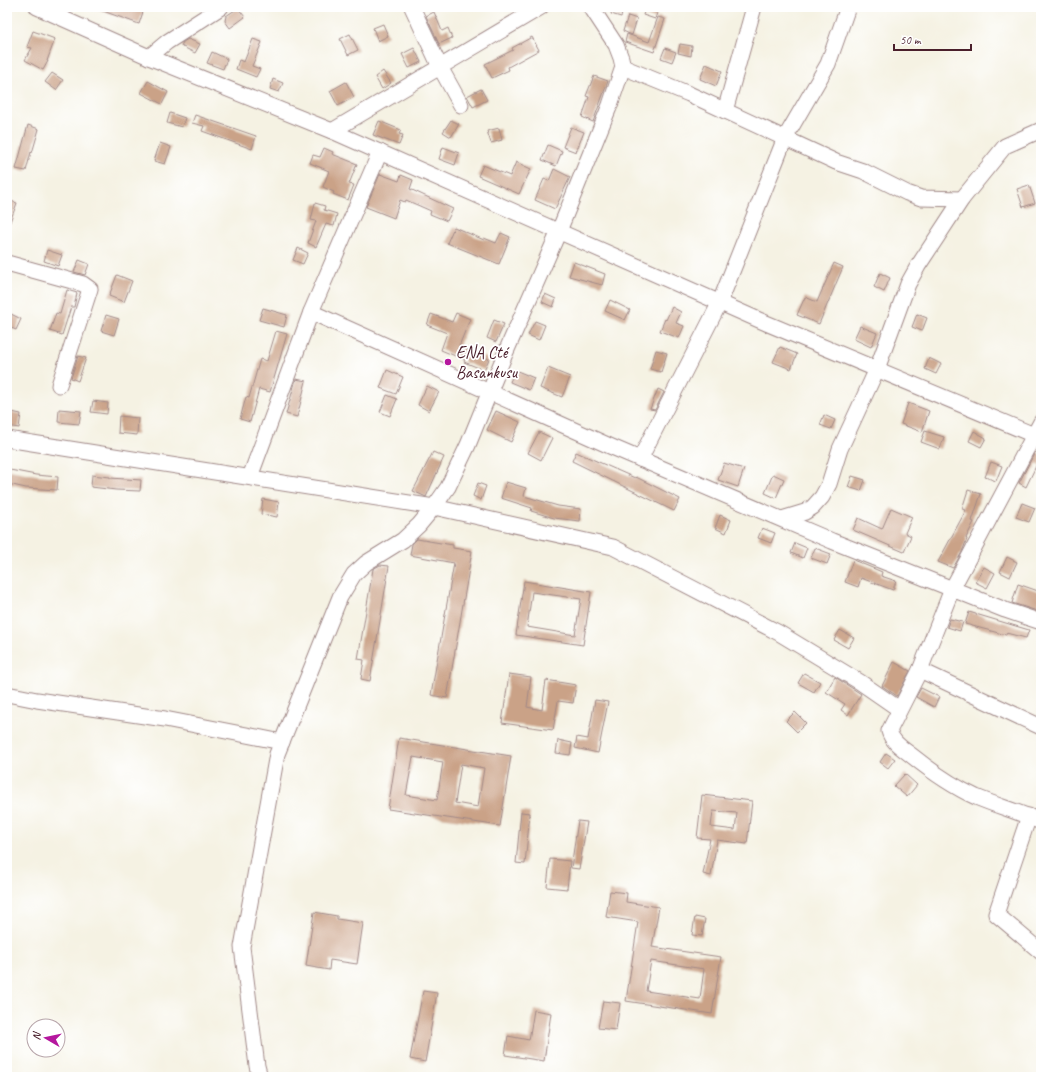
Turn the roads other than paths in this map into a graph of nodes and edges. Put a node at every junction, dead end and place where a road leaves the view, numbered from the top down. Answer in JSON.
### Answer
{"nodes":[{"id":1,"x":37,"y":7,"type":"edge"},
{"id":2,"x":221,"y":7,"type":"edge"},
{"id":3,"x":412,"y":7,"type":"edge"},
{"id":4,"x":541,"y":7,"type":"edge"},
{"id":5,"x":591,"y":7,"type":"edge"},
{"id":6,"x":754,"y":7,"type":"edge"},
{"id":7,"x":848,"y":7,"type":"edge"},
{"id":8,"x":149,"y":57,"type":"junction"},
{"id":9,"x":440,"y":67,"type":"junction"},
{"id":10,"x":623,"y":67,"type":"junction"},
{"id":11,"x":460,"y":105,"type":"dead end"},
{"id":12,"x":725,"y":111,"type":"junction"},
{"id":13,"x":1041,"y":130,"type":"edge"},
{"id":14,"x":332,"y":131,"type":"junction"},
{"id":15,"x":785,"y":138,"type":"junction"},
{"id":16,"x":380,"y":152,"type":"junction"},
{"id":17,"x":962,"y":199,"type":"junction"},
{"id":18,"x":559,"y":231,"type":"junction"},
{"id":19,"x":7,"y":263,"type":"edge"},
{"id":20,"x":720,"y":302,"type":"junction"},
{"id":21,"x":311,"y":312,"type":"junction"},
{"id":22,"x":877,"y":369,"type":"junction"},
{"id":23,"x":60,"y":385,"type":"dead end"},
{"id":24,"x":489,"y":393,"type":"junction"},
{"id":25,"x":1039,"y":432,"type":"edge"},
{"id":26,"x":7,"y":439,"type":"edge"},
{"id":27,"x":640,"y":459,"type":"junction"},
{"id":28,"x":250,"y":477,"type":"junction"},
{"id":29,"x":434,"y":507,"type":"junction"},
{"id":30,"x":782,"y":519,"type":"junction"},
{"id":31,"x":952,"y":589,"type":"junction"},
{"id":32,"x":1041,"y":622,"type":"edge"},
{"id":33,"x":920,"y":670,"type":"junction"},
{"id":34,"x":7,"y":694,"type":"edge"},
{"id":35,"x":899,"y":710,"type":"junction"},
{"id":36,"x":1041,"y":727,"type":"edge"},
{"id":37,"x":282,"y":742,"type":"junction"},
{"id":38,"x":1035,"y":819,"type":"edge"},
{"id":39,"x":1041,"y":952,"type":"edge"},
{"id":40,"x":260,"y":1077,"type":"edge"}],
"edges":[{"from":1,"to":8,"type":"street"},
{"from":2,"to":8,"type":"street"},
{"from":3,"to":9,"type":"street"},
{"from":4,"to":9,"type":"street"},
{"from":5,"to":10,"type":"street"},
{"from":6,"to":12,"type":"street"},
{"from":7,"to":15,"type":"street"},
{"from":8,"to":14,"type":"street"},
{"from":9,"to":11,"type":"street"},
{"from":9,"to":14,"type":"street"},
{"from":10,"to":12,"type":"street"},
{"from":10,"to":18,"type":"street"},
{"from":12,"to":15,"type":"street"},
{"from":13,"to":17,"type":"street"},
{"from":14,"to":16,"type":"street"},
{"from":15,"to":17,"type":"street"},
{"from":15,"to":20,"type":"street"},
{"from":16,"to":18,"type":"street"},
{"from":16,"to":21,"type":"street"},
{"from":17,"to":22,"type":"street"},
{"from":18,"to":20,"type":"street"},
{"from":18,"to":24,"type":"street"},
{"from":19,"to":23,"type":"street"},
{"from":20,"to":22,"type":"street"},
{"from":20,"to":27,"type":"street"},
{"from":21,"to":24,"type":"street"},
{"from":21,"to":28,"type":"street"},
{"from":22,"to":25,"type":"street"},
{"from":22,"to":30,"type":"street"},
{"from":24,"to":27,"type":"street"},
{"from":24,"to":29,"type":"street"},
{"from":25,"to":31,"type":"street"},
{"from":26,"to":28,"type":"street"},
{"from":27,"to":30,"type":"street"},
{"from":28,"to":29,"type":"street"},
{"from":29,"to":35,"type":"street"},
{"from":29,"to":37,"type":"street"},
{"from":30,"to":31,"type":"street"},
{"from":31,"to":32,"type":"street"},
{"from":31,"to":33,"type":"street"},
{"from":33,"to":35,"type":"street"},
{"from":33,"to":36,"type":"street"},
{"from":34,"to":37,"type":"street"},
{"from":35,"to":38,"type":"street"},
{"from":37,"to":40,"type":"street"},
{"from":38,"to":39,"type":"street"}]}
